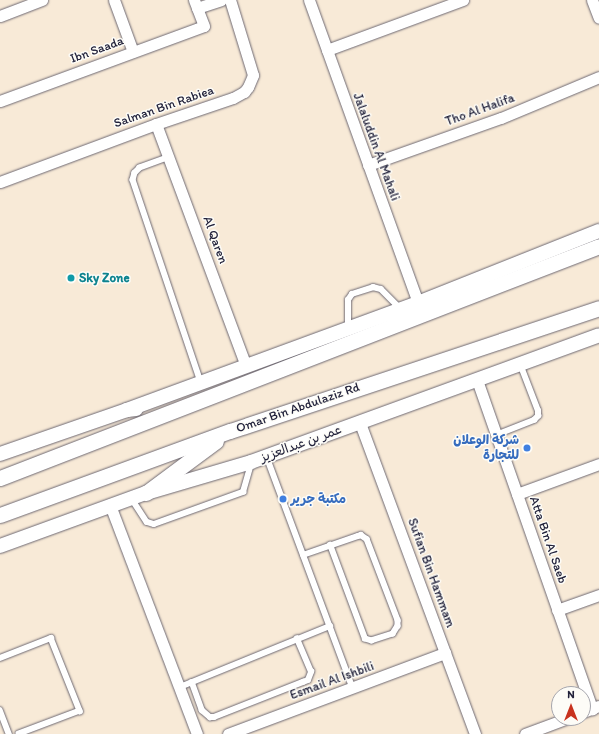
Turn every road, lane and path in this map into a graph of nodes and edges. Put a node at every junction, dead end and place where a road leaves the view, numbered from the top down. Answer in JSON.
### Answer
{"nodes":[{"id":1,"x":42,"y":0,"type":"edge"},
{"id":2,"x":114,"y":0,"type":"edge"},
{"id":3,"x":221,"y":0,"type":"edge"},
{"id":4,"x":230,"y":0,"type":"edge"},
{"id":5,"x":309,"y":0,"type":"edge"},
{"id":6,"x":463,"y":0,"type":"edge"},
{"id":7,"x":592,"y":0,"type":"edge"},
{"id":8,"x":196,"y":4,"type":"edge"},
{"id":9,"x":0,"y":16,"type":"edge"},
{"id":10,"x":599,"y":18,"type":"edge"},
{"id":11,"x":327,"y":50,"type":"junction"},
{"id":12,"x":133,"y":52,"type":"junction"},
{"id":13,"x":599,"y":77,"type":"edge"},
{"id":14,"x":0,"y":101,"type":"edge"},
{"id":15,"x":156,"y":124,"type":"junction"},
{"id":16,"x":170,"y":157,"type":"junction"},
{"id":17,"x":368,"y":165,"type":"junction"},
{"id":18,"x":0,"y":182,"type":"edge"},
{"id":19,"x":599,"y":231,"type":"edge"},
{"id":20,"x":599,"y":246,"type":"edge"},
{"id":21,"x":418,"y":303,"type":"junction"},
{"id":22,"x":599,"y":308,"type":"edge"},
{"id":23,"x":401,"y":309,"type":"junction"},
{"id":24,"x":348,"y":329,"type":"junction"},
{"id":25,"x":599,"y":335,"type":"edge"},
{"id":26,"x":520,"y":364,"type":"junction"},
{"id":27,"x":246,"y":366,"type":"junction"},
{"id":28,"x":477,"y":380,"type":"junction"},
{"id":29,"x":201,"y":382,"type":"junction"},
{"id":30,"x":192,"y":404,"type":"junction"},
{"id":31,"x":128,"y":410,"type":"junction"},
{"id":32,"x":360,"y":423,"type":"junction"},
{"id":33,"x":230,"y":431,"type":"junction"},
{"id":34,"x":496,"y":435,"type":"junction"},
{"id":35,"x":0,"y":454,"type":"edge"},
{"id":36,"x":267,"y":456,"type":"junction"},
{"id":37,"x":251,"y":462,"type":"junction"},
{"id":38,"x":599,"y":464,"type":"edge"},
{"id":39,"x":0,"y":478,"type":"edge"},
{"id":40,"x":146,"y":493,"type":"junction"},
{"id":41,"x":517,"y":494,"type":"junction"},
{"id":42,"x":132,"y":498,"type":"junction"},
{"id":43,"x":110,"y":505,"type":"junction"},
{"id":44,"x":0,"y":515,"type":"edge"},
{"id":45,"x":0,"y":546,"type":"edge"},
{"id":46,"x":330,"y":546,"type":"junction"},
{"id":47,"x":304,"y":555,"type":"junction"},
{"id":48,"x":599,"y":595,"type":"edge"},
{"id":49,"x":557,"y":610,"type":"junction"},
{"id":50,"x":330,"y":626,"type":"junction"},
{"id":51,"x":297,"y":639,"type":"junction"},
{"id":52,"x":445,"y":653,"type":"junction"},
{"id":53,"x":0,"y":658,"type":"edge"},
{"id":54,"x":192,"y":682,"type":"junction"},
{"id":55,"x":180,"y":686,"type":"junction"},
{"id":56,"x":583,"y":686,"type":"edge"},
{"id":57,"x":353,"y":688,"type":"junction"},
{"id":58,"x":0,"y":710,"type":"edge"},
{"id":59,"x":551,"y":724,"type":"edge"},
{"id":60,"x":9,"y":734,"type":"edge"},
{"id":61,"x":19,"y":734,"type":"edge"},
{"id":62,"x":198,"y":734,"type":"edge"},
{"id":63,"x":228,"y":734,"type":"edge"},
{"id":64,"x":474,"y":734,"type":"edge"},
{"id":65,"x":525,"y":734,"type":"edge"}],
"edges":[{"from":1,"to":9,"type":"street"},
{"from":2,"to":12,"type":"street"},
{"from":3,"to":8,"type":"street"},
{"from":4,"to":15,"type":"street","name":"Salman Bin Rabiea"},
{"from":5,"to":11,"type":"street","name":"Jalaluddin Al Mahali"},
{"from":6,"to":11,"type":"street"},
{"from":7,"to":10,"type":"street"},
{"from":8,"to":12,"type":"street","name":"Ibn Saada"},
{"from":11,"to":17,"type":"street","name":"Jalaluddin Al Mahali"},
{"from":12,"to":14,"type":"street","name":"Ibn Saada"},
{"from":13,"to":17,"type":"street","name":"Tho Al Halifa"},
{"from":15,"to":16,"type":"street","name":"Al Qaren"},
{"from":15,"to":18,"type":"street","name":"Salman Bin Rabiea"},
{"from":16,"to":27,"type":"street","name":"Al Qaren"},
{"from":16,"to":29,"type":"lane"},
{"from":17,"to":21,"type":"street","name":"Jalaluddin Al Mahali"},
{"from":19,"to":21,"type":"street"},
{"from":20,"to":30,"type":"main road"},
{"from":21,"to":23,"type":"street"},
{"from":22,"to":33,"type":"main road","name":"Omar Bin Abdulaziz Rd"},
{"from":23,"to":24,"type":"street"},
{"from":23,"to":24,"type":"lane"},
{"from":24,"to":27,"type":"street"},
{"from":25,"to":26,"type":"street","name":"عمر بن عبدالعزيز"},
{"from":26,"to":28,"type":"street","name":"عمر بن عبدالعزيز"},
{"from":26,"to":34,"type":"lane"},
{"from":27,"to":29,"type":"street"},
{"from":28,"to":32,"type":"street","name":"عمر بن عبدالعزيز"},
{"from":28,"to":34,"type":"street","name":"Atta Bin Al Saeb"},
{"from":29,"to":31,"type":"street"},
{"from":30,"to":31,"type":"street"},
{"from":30,"to":39,"type":"main road"},
{"from":31,"to":35,"type":"street"},
{"from":32,"to":36,"type":"street","name":"عمر بن عبدالعزيز"},
{"from":32,"to":52,"type":"street","name":"Sufian Bin Hammam"},
{"from":33,"to":40,"type":"main road"},
{"from":33,"to":44,"type":"main road","name":"Omar Bin Abdulaziz Rd"},
{"from":34,"to":41,"type":"street","name":"Atta Bin Al Saeb"},
{"from":36,"to":37,"type":"street","name":"عمر بن عبدالعزيز"},
{"from":36,"to":47,"type":"lane"},
{"from":37,"to":40,"type":"street","name":"عمر بن عبدالعزيز"},
{"from":37,"to":42,"type":"lane"},
{"from":38,"to":41,"type":"street"},
{"from":40,"to":42,"type":"street","name":"عمر بن عبدالعزيز"},
{"from":41,"to":49,"type":"street","name":"Atta Bin Al Saeb"},
{"from":42,"to":43,"type":"street","name":"عمر بن عبدالعزيز"},
{"from":43,"to":45,"type":"street","name":"عمر بن عبدالعزيز"},
{"from":43,"to":55,"type":"street"},
{"from":46,"to":46,"type":"lane"},
{"from":46,"to":47,"type":"lane"},
{"from":47,"to":50,"type":"lane"},
{"from":48,"to":49,"type":"street"},
{"from":49,"to":56,"type":"street","name":"Atta Bin Al Saeb"},
{"from":50,"to":51,"type":"lane"},
{"from":50,"to":57,"type":"lane"},
{"from":51,"to":54,"type":"lane"},
{"from":51,"to":54,"type":"lane"},
{"from":52,"to":57,"type":"street","name":"Esmail Al Ishbili"},
{"from":52,"to":64,"type":"street","name":"Sufian Bin Hammam"},
{"from":53,"to":61,"type":"lane"},
{"from":54,"to":55,"type":"lane"},
{"from":55,"to":62,"type":"street"},
{"from":57,"to":63,"type":"street","name":"Esmail Al Ishbili"},
{"from":58,"to":60,"type":"lane"},
{"from":59,"to":65,"type":"street"}]}
